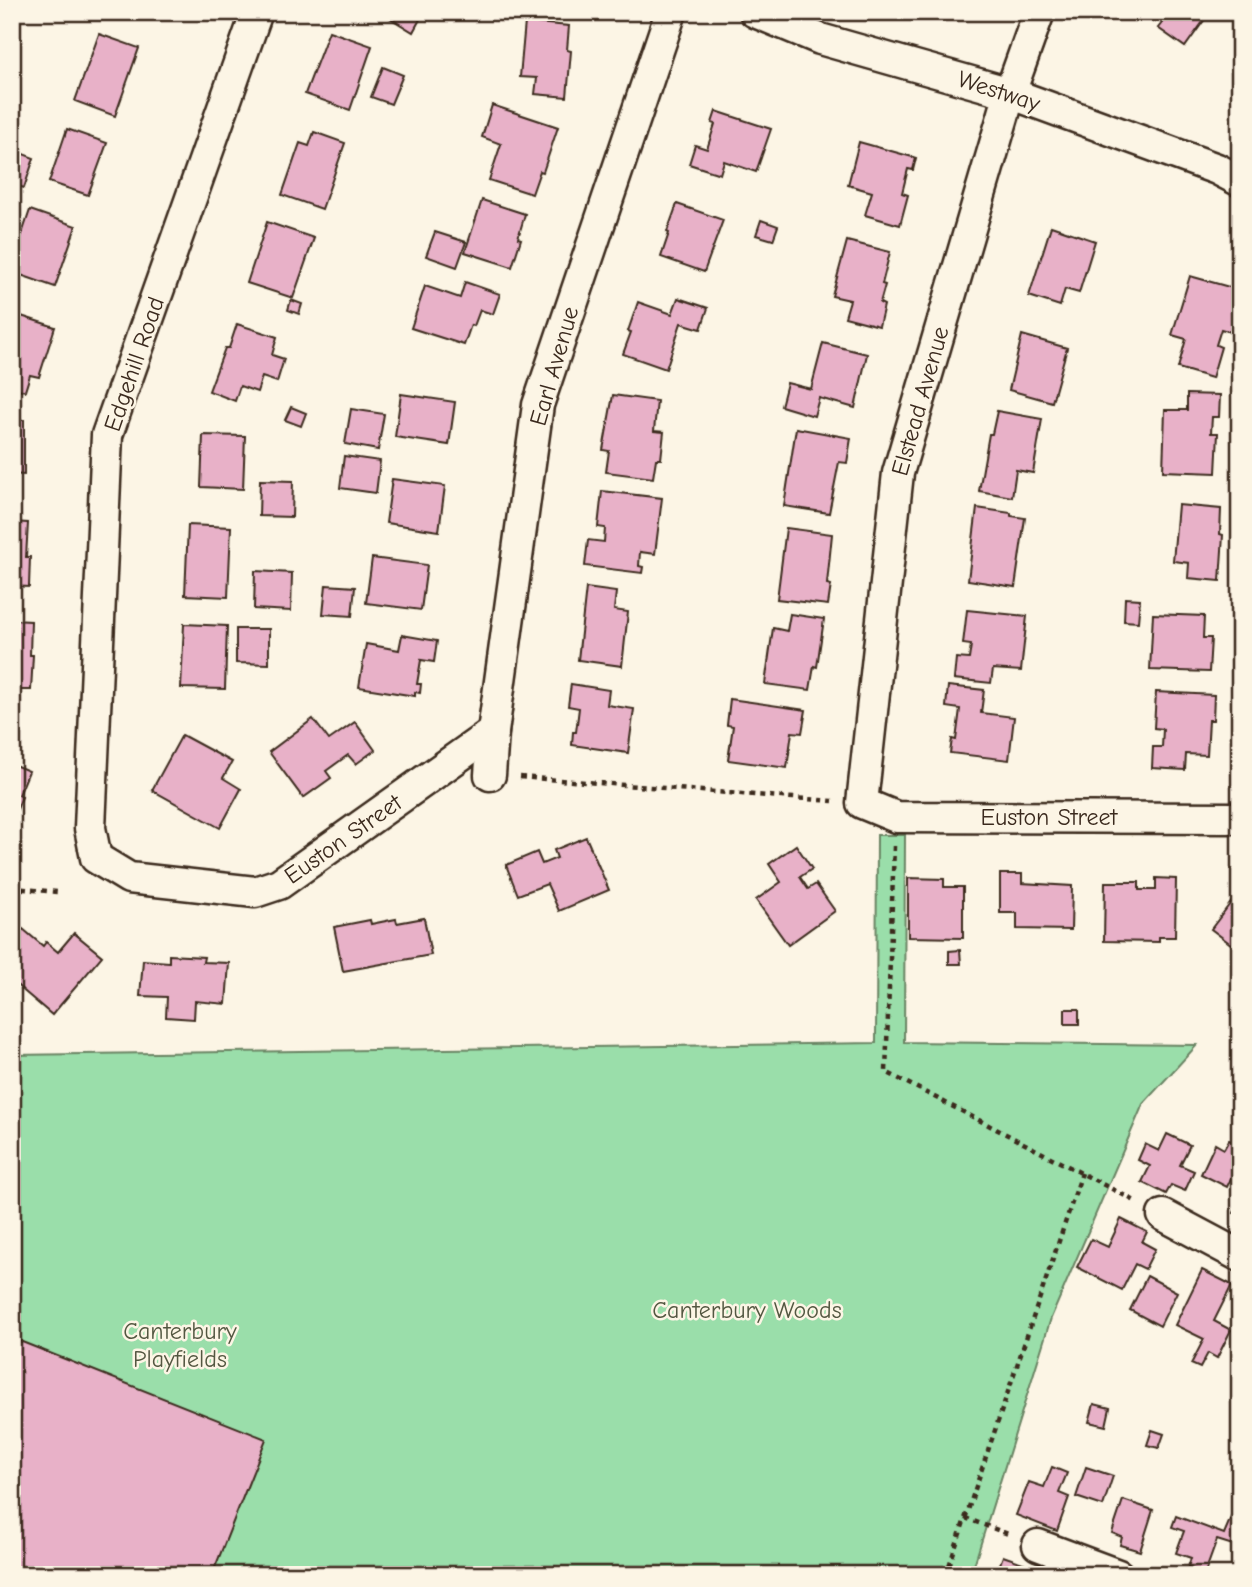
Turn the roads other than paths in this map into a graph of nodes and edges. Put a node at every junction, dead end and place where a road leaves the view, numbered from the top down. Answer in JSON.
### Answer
{"nodes":[{"id":1,"x":257,"y":12,"type":"edge"},
{"id":2,"x":671,"y":12,"type":"edge"},
{"id":3,"x":755,"y":12,"type":"edge"},
{"id":4,"x":1039,"y":12,"type":"edge"},
{"id":5,"x":1010,"y":93,"type":"junction"},
{"id":6,"x":1240,"y":181,"type":"edge"},
{"id":7,"x":493,"y":732,"type":"junction"},
{"id":8,"x":490,"y":775,"type":"dead end"},
{"id":9,"x":862,"y":803,"type":"joint"},
{"id":10,"x":1240,"y":818,"type":"edge"},
{"id":11,"x":96,"y":858,"type":"joint"},
{"id":12,"x":1163,"y":1215,"type":"road end"},
{"id":13,"x":1240,"y":1256,"type":"edge"},
{"id":14,"x":1038,"y":1545,"type":"road end"},
{"id":15,"x":1118,"y":1575,"type":"edge"}],
"edges":[{"from":1,"to":11,"type":"street","name":"Edgehill Road"},
{"from":2,"to":7,"type":"street","name":"Earl Avenue"},
{"from":3,"to":5,"type":"street","name":"Westway"},
{"from":4,"to":5,"type":"street","name":"Elstead Avenue"},
{"from":5,"to":6,"type":"street","name":"Westway"},
{"from":5,"to":9,"type":"street","name":"Elstead Avenue"},
{"from":7,"to":8,"type":"street","name":"Earl Avenue"},
{"from":7,"to":11,"type":"street","name":"Euston Street"},
{"from":9,"to":10,"type":"street","name":"Euston Street"},
{"from":12,"to":13,"type":"street"},
{"from":14,"to":15,"type":"street"}]}
